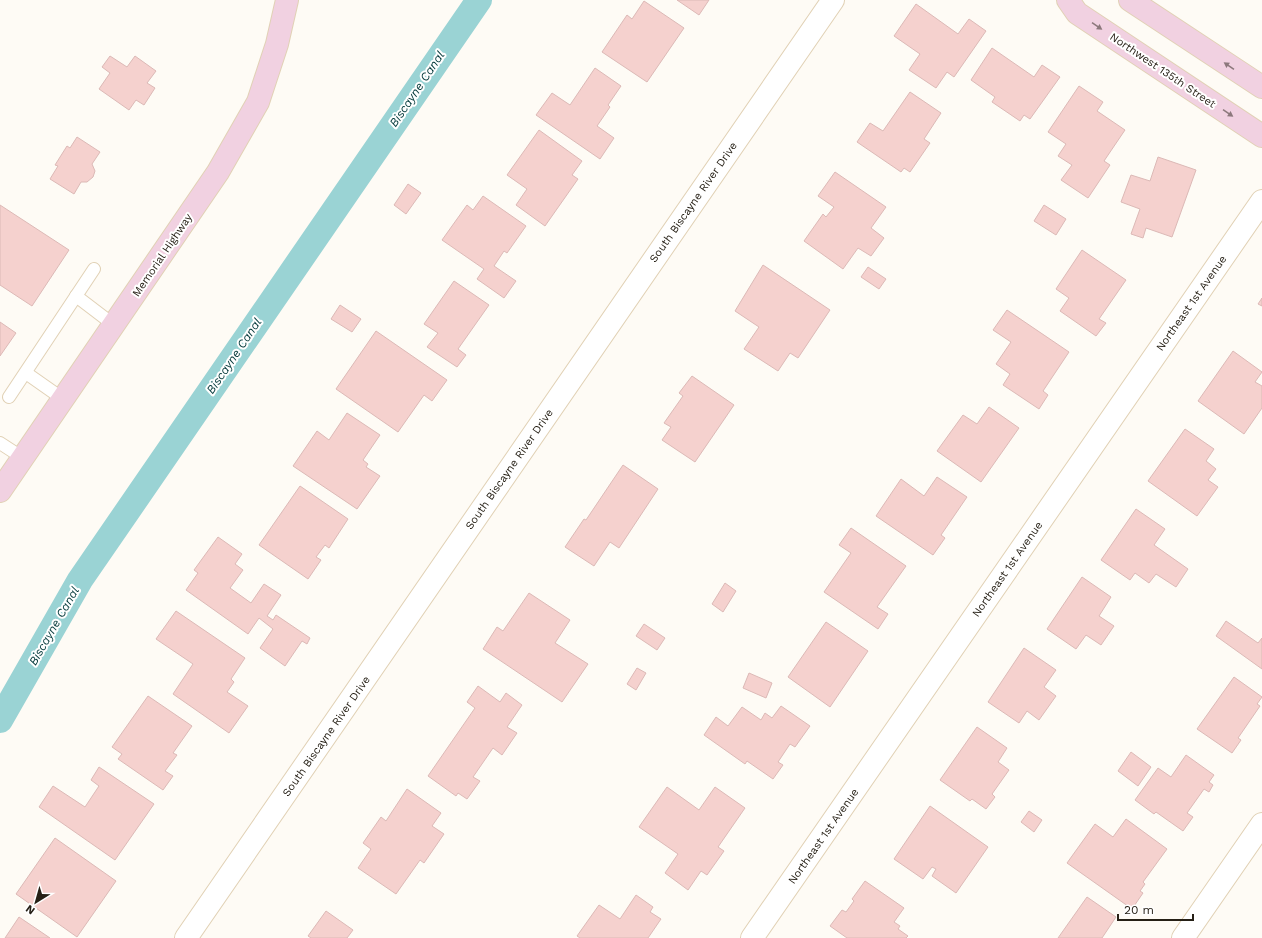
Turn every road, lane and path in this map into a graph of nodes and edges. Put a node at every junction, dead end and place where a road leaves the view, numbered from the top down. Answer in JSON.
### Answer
{"nodes":[{"id":1,"x":287,"y":0,"type":"edge"},
{"id":2,"x":832,"y":0,"type":"edge"},
{"id":3,"x":1068,"y":0,"type":"edge"},
{"id":4,"x":1130,"y":0,"type":"edge"},
{"id":5,"x":1262,"y":87,"type":"edge"},
{"id":6,"x":1262,"y":136,"type":"edge"},
{"id":7,"x":1262,"y":200,"type":"edge"},
{"id":8,"x":94,"y":269,"type":"dead end"},
{"id":9,"x":76,"y":296,"type":"junction"},
{"id":10,"x":114,"y":324,"type":"junction"},
{"id":11,"x":26,"y":373,"type":"junction"},
{"id":12,"x":9,"y":397,"type":"dead end"},
{"id":13,"x":63,"y":399,"type":"junction"},
{"id":14,"x":0,"y":443,"type":"edge"},
{"id":15,"x":22,"y":458,"type":"junction"},
{"id":16,"x":0,"y":491,"type":"edge"},
{"id":17,"x":1262,"y":824,"type":"edge"},
{"id":18,"x":186,"y":938,"type":"edge"},
{"id":19,"x":752,"y":938,"type":"edge"},
{"id":20,"x":1183,"y":938,"type":"edge"}],
"edges":[{"from":1,"to":10,"type":"street","name":"Memorial Highway"},
{"from":2,"to":18,"type":"street","name":"South Biscayne River Drive"},
{"from":3,"to":6,"type":"street","name":"Northwest 135th Street","one_way":true},
{"from":5,"to":4,"type":"street","one_way":true},
{"from":7,"to":19,"type":"street","name":"Northeast 1st Avenue"},
{"from":8,"to":9,"type":"lane"},
{"from":9,"to":10,"type":"lane"},
{"from":9,"to":11,"type":"lane"},
{"from":10,"to":13,"type":"street","name":"Memorial Highway"},
{"from":11,"to":12,"type":"lane"},
{"from":11,"to":13,"type":"lane"},
{"from":13,"to":15,"type":"street","name":"Memorial Highway"},
{"from":14,"to":15,"type":"lane"},
{"from":15,"to":16,"type":"street","name":"Memorial Highway"},
{"from":17,"to":20,"type":"street"}]}
